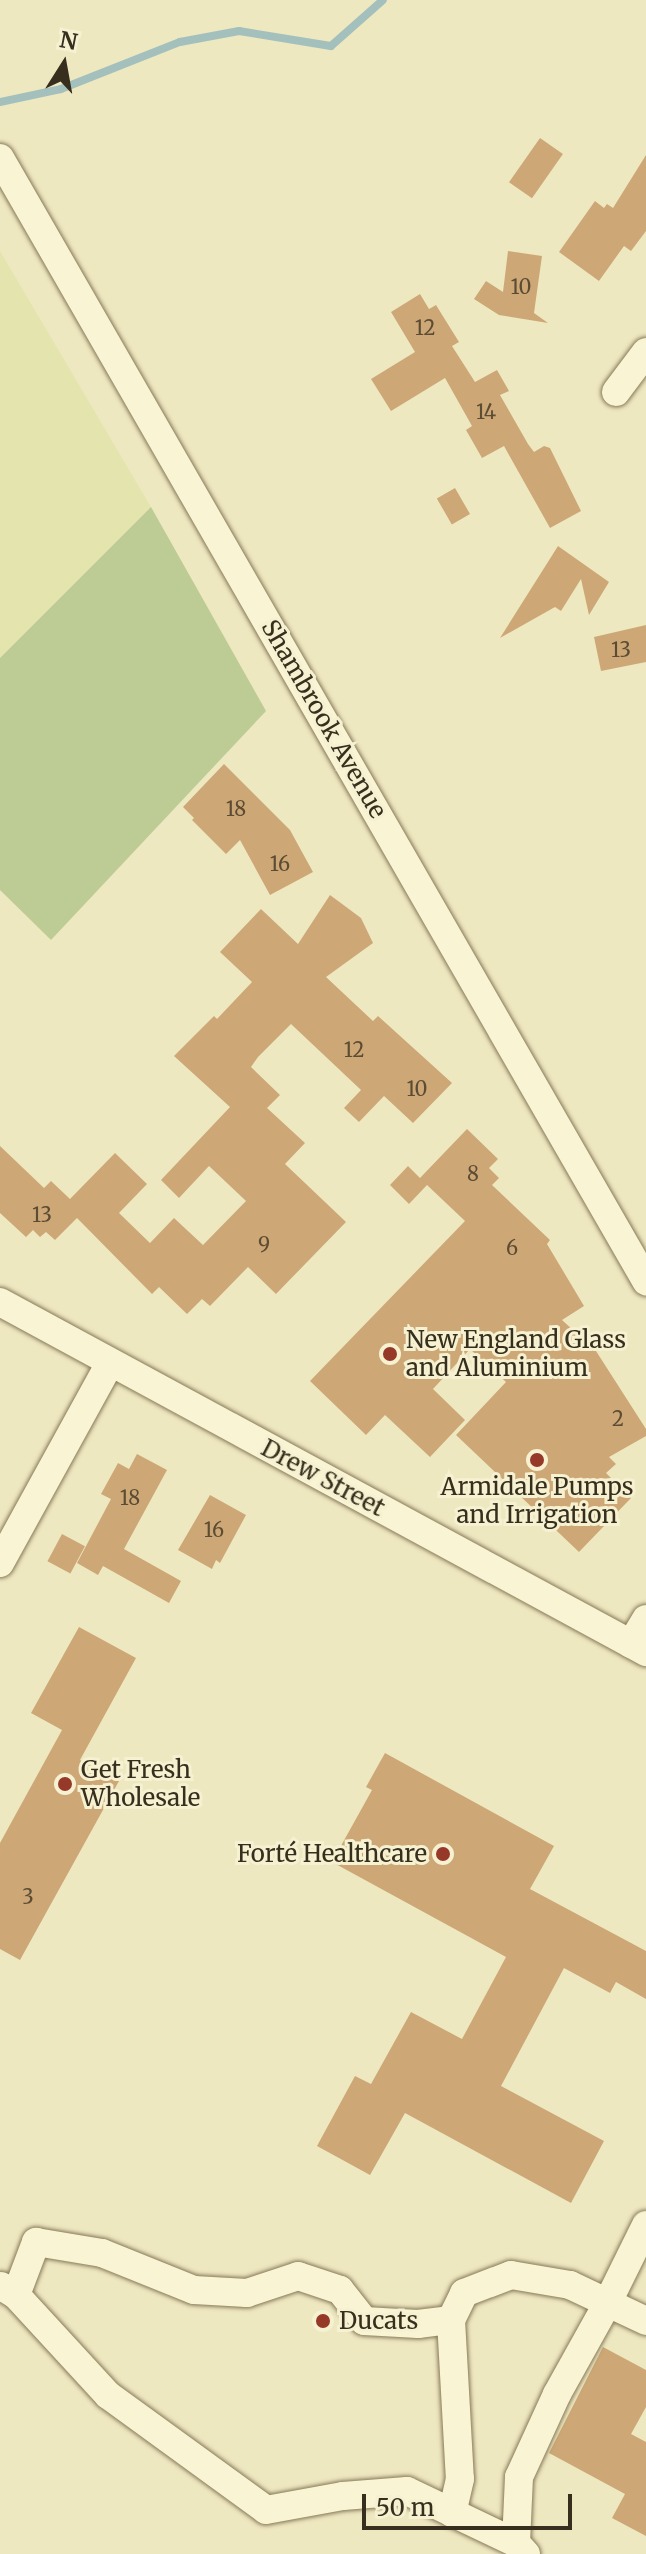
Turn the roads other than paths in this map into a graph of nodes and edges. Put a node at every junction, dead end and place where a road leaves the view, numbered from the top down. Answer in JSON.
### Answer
{"nodes":[{"id":1,"x":0,"y":158,"type":"edge"},
{"id":2,"x":646,"y":352,"type":"edge"},
{"id":3,"x":616,"y":392,"type":"dead end"},
{"id":4,"x":646,"y":1281,"type":"edge"},
{"id":5,"x":0,"y":1302,"type":"edge"},
{"id":6,"x":110,"y":1363,"type":"junction"},
{"id":7,"x":0,"y":1563,"type":"edge"},
{"id":8,"x":646,"y":1619,"type":"edge"},
{"id":9,"x":638,"y":1648,"type":"edge"},
{"id":10,"x":646,"y":2225,"type":"edge"},
{"id":11,"x":8,"y":2290,"type":"edge"},
{"id":12,"x":607,"y":2304,"type":"junction"},
{"id":13,"x":451,"y":2320,"type":"junction"},
{"id":14,"x":646,"y":2321,"type":"edge"},
{"id":15,"x":452,"y":2513,"type":"junction"},
{"id":16,"x":521,"y":2548,"type":"edge"}],
"edges":[{"from":1,"to":4,"type":"street","name":"Shambrook Avenue"},
{"from":2,"to":3,"type":"street"},
{"from":5,"to":6,"type":"street","name":"Drew Street"},
{"from":6,"to":7,"type":"street"},
{"from":6,"to":9,"type":"street","name":"Drew Street"},
{"from":8,"to":9,"type":"street"},
{"from":10,"to":12,"type":"street"},
{"from":11,"to":13,"type":"street"},
{"from":11,"to":15,"type":"street"},
{"from":12,"to":13,"type":"street"},
{"from":12,"to":14,"type":"street"},
{"from":12,"to":16,"type":"street"},
{"from":13,"to":15,"type":"street"},
{"from":15,"to":16,"type":"street"}]}
